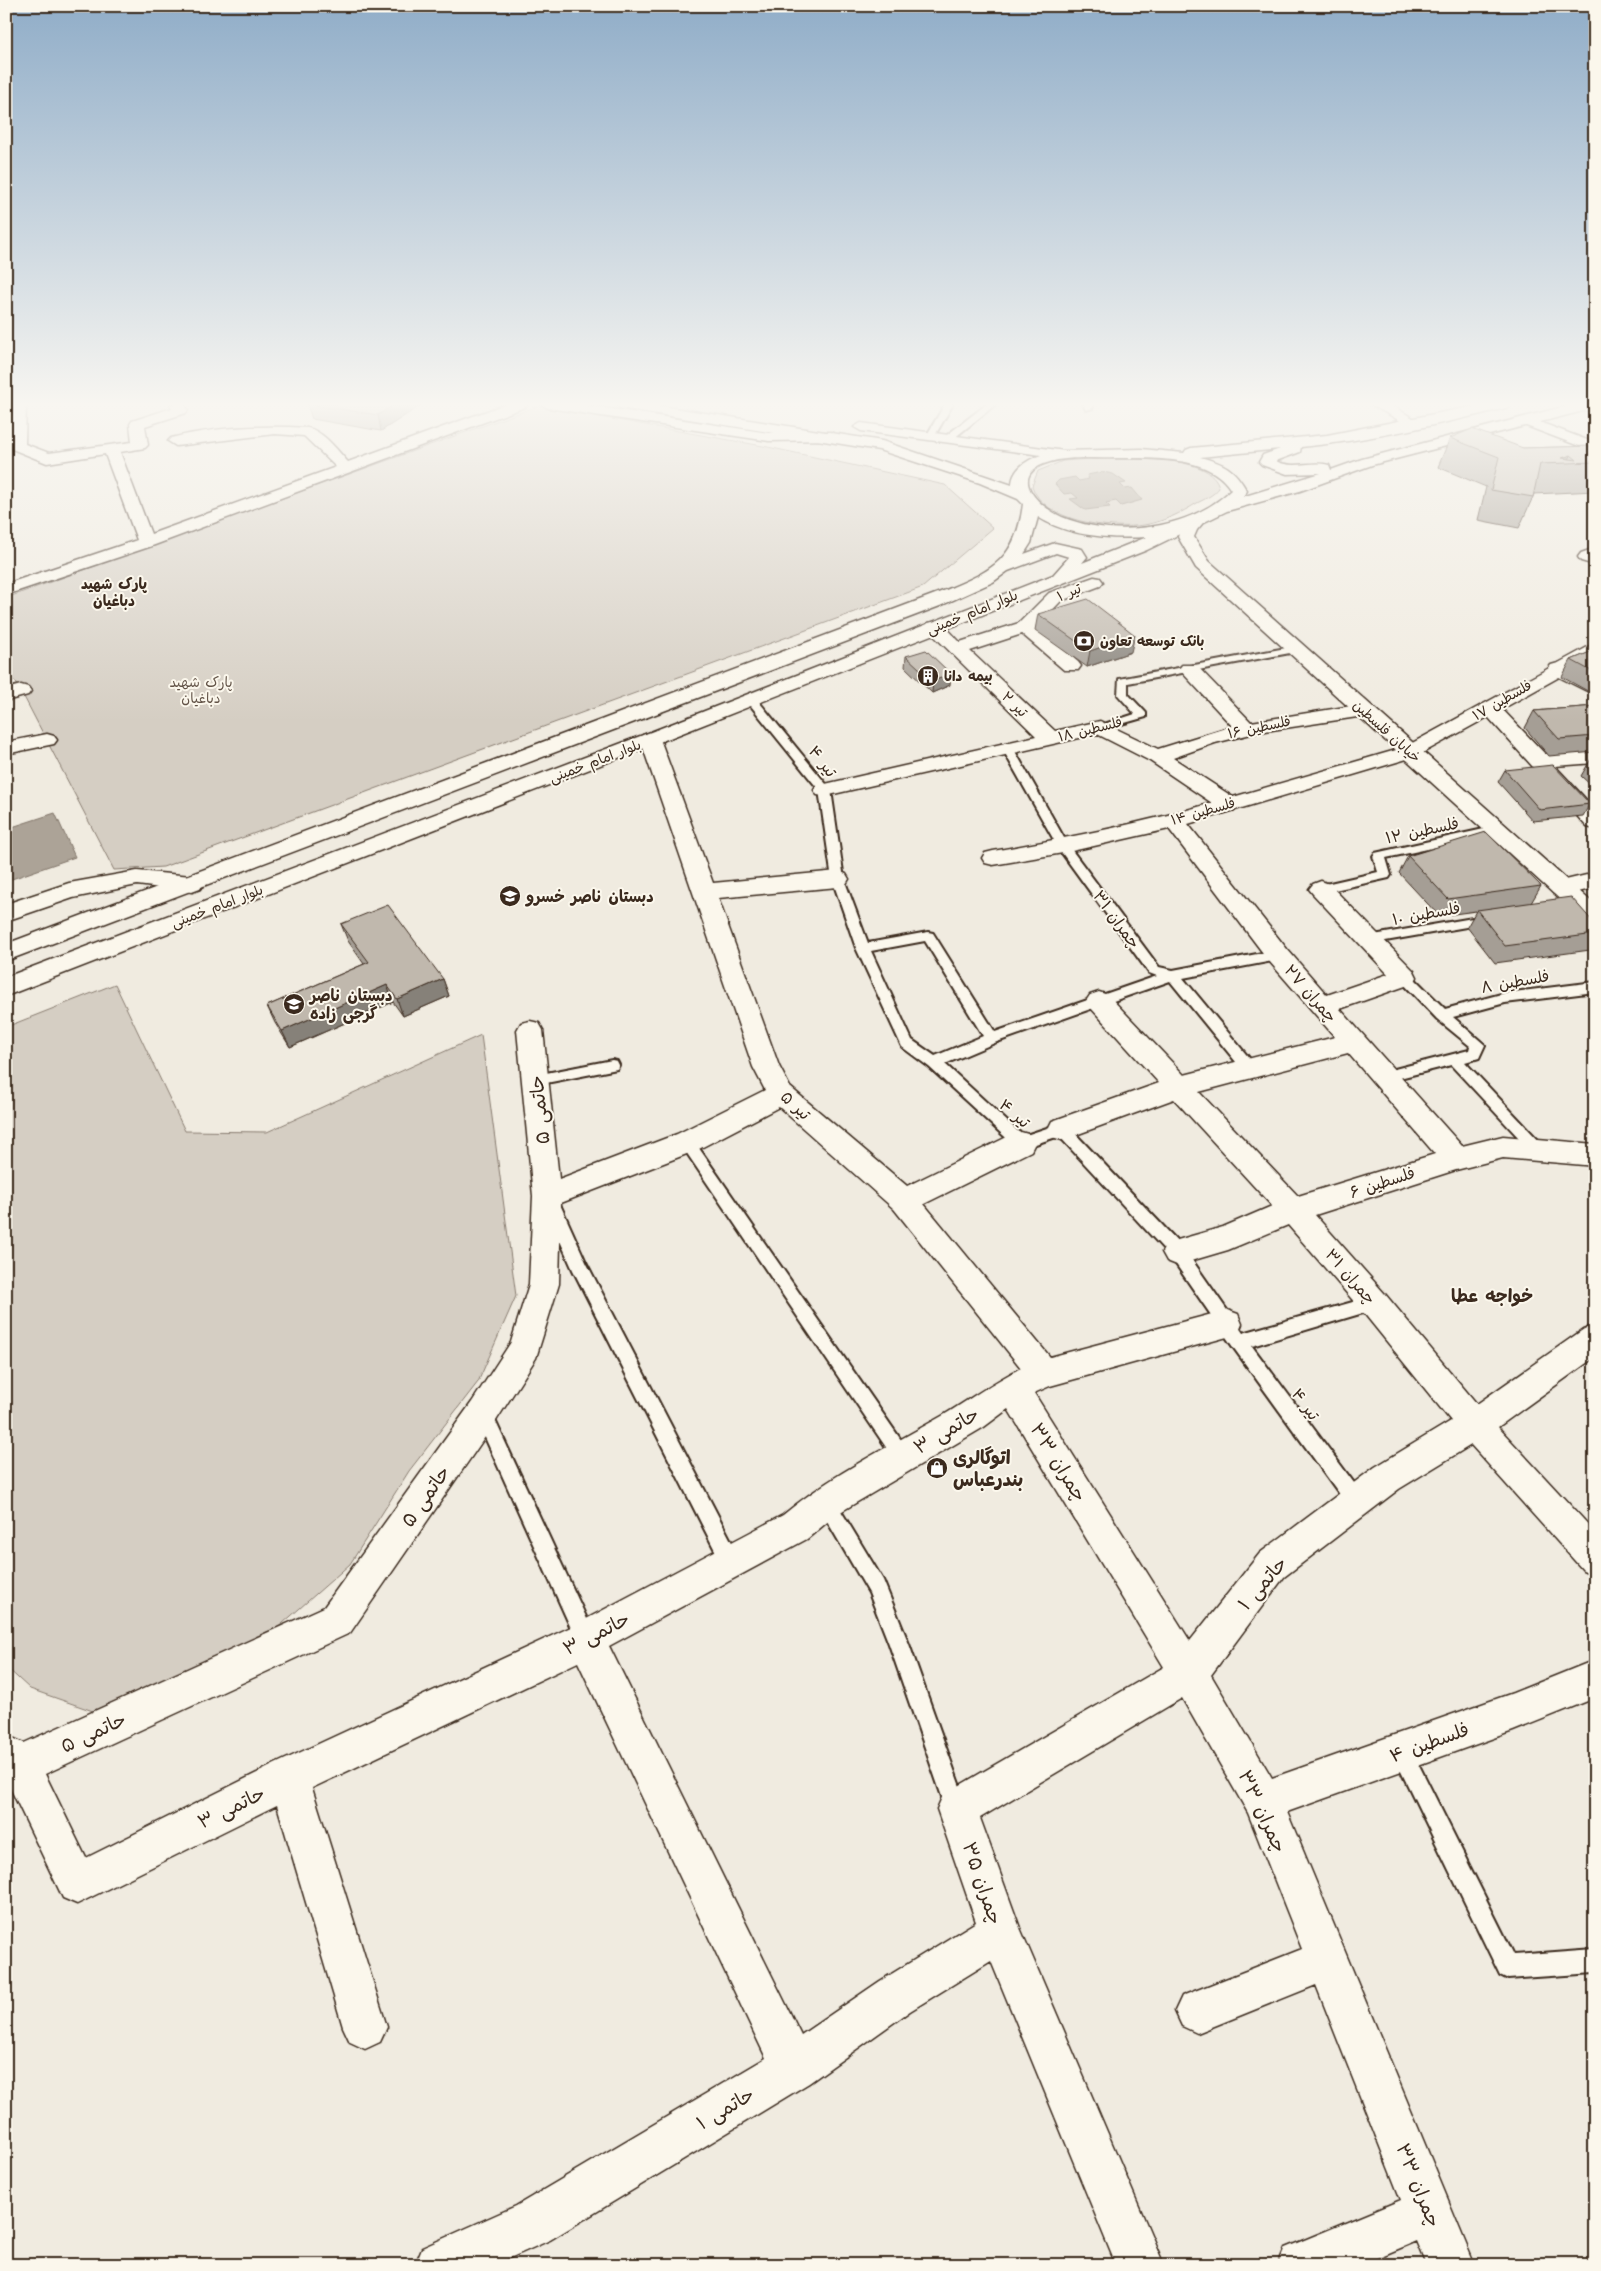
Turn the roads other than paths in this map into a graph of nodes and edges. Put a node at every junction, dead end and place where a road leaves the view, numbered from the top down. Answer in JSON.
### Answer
{"nodes":[{"id":1,"x":134,"y":510,"type":"edge"},
{"id":2,"x":233,"y":510,"type":"edge"},
{"id":3,"x":1027,"y":510,"type":"edge"},
{"id":4,"x":1042,"y":510,"type":"edge"},
{"id":5,"x":1216,"y":510,"type":"edge"},
{"id":6,"x":1189,"y":527,"type":"junction"},
{"id":7,"x":146,"y":542,"type":"junction"},
{"id":8,"x":1595,"y":553,"type":"edge"},
{"id":9,"x":1595,"y":560,"type":"edge"},
{"id":10,"x":1002,"y":568,"type":"junction"},
{"id":11,"x":1059,"y":578,"type":"junction"},
{"id":12,"x":1094,"y":582,"type":"dead end"},
{"id":13,"x":6,"y":590,"type":"edge"},
{"id":14,"x":1025,"y":626,"type":"junction"},
{"id":15,"x":934,"y":627,"type":"junction"},
{"id":16,"x":957,"y":649,"type":"junction"},
{"id":17,"x":1296,"y":649,"type":"junction"},
{"id":18,"x":1594,"y":649,"type":"edge"},
{"id":19,"x":1071,"y":666,"type":"dead end"},
{"id":20,"x":1189,"y":669,"type":"junction"},
{"id":21,"x":1558,"y":669,"type":"junction"},
{"id":22,"x":1595,"y":689,"type":"edge"},
{"id":23,"x":751,"y":699,"type":"junction"},
{"id":24,"x":1490,"y":707,"type":"junction"},
{"id":25,"x":1364,"y":710,"type":"junction"},
{"id":26,"x":1100,"y":727,"type":"junction"},
{"id":27,"x":1246,"y":729,"type":"junction"},
{"id":28,"x":650,"y":739,"type":"junction"},
{"id":29,"x":1051,"y":739,"type":"junction"},
{"id":30,"x":47,"y":740,"type":"dead end"},
{"id":31,"x":6,"y":748,"type":"edge"},
{"id":32,"x":1008,"y":748,"type":"junction"},
{"id":33,"x":1410,"y":752,"type":"junction"},
{"id":34,"x":1157,"y":757,"type":"junction"},
{"id":35,"x":1595,"y":757,"type":"edge"},
{"id":36,"x":1539,"y":761,"type":"junction"},
{"id":37,"x":825,"y":790,"type":"junction"},
{"id":38,"x":1229,"y":804,"type":"junction"},
{"id":39,"x":1174,"y":821,"type":"junction"},
{"id":40,"x":1595,"y":822,"type":"edge"},
{"id":41,"x":1497,"y":830,"type":"junction"},
{"id":42,"x":1063,"y":846,"type":"junction"},
{"id":43,"x":993,"y":858,"type":"dead end"},
{"id":44,"x":838,"y":879,"type":"junction"},
{"id":45,"x":1595,"y":880,"type":"edge"},
{"id":46,"x":192,"y":884,"type":"junction"},
{"id":47,"x":1322,"y":890,"type":"joint"},
{"id":48,"x":703,"y":892,"type":"junction"},
{"id":49,"x":1566,"y":899,"type":"junction"},
{"id":50,"x":6,"y":913,"type":"edge"},
{"id":51,"x":1502,"y":917,"type":"edge"},
{"id":52,"x":1595,"y":918,"type":"edge"},
{"id":53,"x":1368,"y":940,"type":"junction"},
{"id":54,"x":863,"y":948,"type":"junction"},
{"id":55,"x":6,"y":953,"type":"edge"},
{"id":56,"x":1278,"y":955,"type":"junction"},
{"id":57,"x":1174,"y":975,"type":"junction"},
{"id":58,"x":1405,"y":977,"type":"junction"},
{"id":59,"x":6,"y":987,"type":"edge"},
{"id":60,"x":1595,"y":987,"type":"edge"},
{"id":61,"x":1099,"y":1001,"type":"junction"},
{"id":62,"x":1322,"y":1006,"type":"junction"},
{"id":63,"x":1442,"y":1015,"type":"junction"},
{"id":64,"x":530,"y":1030,"type":"dead end"},
{"id":65,"x":992,"y":1038,"type":"junction"},
{"id":66,"x":1354,"y":1042,"type":"junction"},
{"id":67,"x":1454,"y":1059,"type":"junction"},
{"id":68,"x":934,"y":1063,"type":"junction"},
{"id":69,"x":612,"y":1064,"type":"dead end"},
{"id":70,"x":1250,"y":1069,"type":"junction"},
{"id":71,"x":1384,"y":1076,"type":"junction"},
{"id":72,"x":536,"y":1080,"type":"junction"},
{"id":73,"x":1178,"y":1087,"type":"junction"},
{"id":74,"x":780,"y":1094,"type":"junction"},
{"id":75,"x":1062,"y":1128,"type":"junction"},
{"id":76,"x":686,"y":1142,"type":"junction"},
{"id":77,"x":1021,"y":1143,"type":"junction"},
{"id":78,"x":1538,"y":1149,"type":"junction"},
{"id":79,"x":1595,"y":1154,"type":"edge"},
{"id":80,"x":1456,"y":1159,"type":"junction"},
{"id":81,"x":547,"y":1196,"type":"junction"},
{"id":82,"x":904,"y":1201,"type":"junction"},
{"id":83,"x":1293,"y":1210,"type":"junction"},
{"id":84,"x":1177,"y":1252,"type":"junction"},
{"id":85,"x":1374,"y":1303,"type":"junction"},
{"id":86,"x":1233,"y":1333,"type":"junction"},
{"id":87,"x":1595,"y":1338,"type":"edge"},
{"id":88,"x":1029,"y":1381,"type":"junction"},
{"id":89,"x":483,"y":1413,"type":"junction"},
{"id":90,"x":1474,"y":1425,"type":"junction"},
{"id":91,"x":902,"y":1456,"type":"junction"},
{"id":92,"x":1356,"y":1501,"type":"junction"},
{"id":93,"x":825,"y":1502,"type":"junction"},
{"id":94,"x":1595,"y":1558,"type":"edge"},
{"id":95,"x":731,"y":1561,"type":"junction"},
{"id":96,"x":586,"y":1639,"type":"junction"},
{"id":97,"x":1189,"y":1673,"type":"junction"},
{"id":98,"x":1595,"y":1679,"type":"edge"},
{"id":99,"x":1402,"y":1752,"type":"junction"},
{"id":100,"x":13,"y":1760,"type":"edge"},
{"id":101,"x":289,"y":1778,"type":"junction"},
{"id":102,"x":1263,"y":1801,"type":"junction"},
{"id":103,"x":957,"y":1809,"type":"junction"},
{"id":104,"x":1000,"y":1931,"type":"junction"},
{"id":105,"x":1327,"y":1960,"type":"junction"},
{"id":106,"x":1595,"y":1961,"type":"edge"},
{"id":107,"x":1197,"y":2011,"type":"dead end"},
{"id":108,"x":365,"y":2027,"type":"dead end"},
{"id":109,"x":793,"y":2067,"type":"junction"},
{"id":110,"x":1430,"y":2212,"type":"junction"},
{"id":111,"x":439,"y":2265,"type":"edge"},
{"id":112,"x":1140,"y":2265,"type":"edge"},
{"id":113,"x":1302,"y":2265,"type":"edge"},
{"id":114,"x":1452,"y":2265,"type":"edge"}],
"edges":[{"from":1,"to":7,"type":"street"},
{"from":2,"to":7,"type":"street"},
{"from":3,"to":10,"type":"street","name":"بلوار امام خمینی"},
{"from":4,"to":6,"type":"street"},
{"from":5,"to":6,"type":"street"},
{"from":6,"to":11,"type":"street","name":"بلوار امام خمینی"},
{"from":6,"to":17,"type":"street","name":"خیابان فلسطین"},
{"from":7,"to":13,"type":"street"},
{"from":8,"to":9,"type":"street"},
{"from":10,"to":11,"type":"street"},
{"from":10,"to":46,"type":"street","name":"بلوار امام خمینی"},
{"from":11,"to":15,"type":"street","name":"بلوار امام خمینی"},
{"from":12,"to":14,"type":"street","name":"تیر ۱"},
{"from":14,"to":16,"type":"street","name":"تیر ۱"},
{"from":14,"to":19,"type":"street"},
{"from":15,"to":16,"type":"street","name":"تیر ۲"},
{"from":15,"to":23,"type":"street","name":"بلوار امام خمینی"},
{"from":16,"to":29,"type":"street","name":"تیر ۲"},
{"from":17,"to":20,"type":"lane","name":"فلسطین ۱۸"},
{"from":17,"to":25,"type":"street","name":"خیابان فلسطین"},
{"from":18,"to":21,"type":"street","name":"فلسطین ۱۷"},
{"from":20,"to":26,"type":"lane","name":"فلسطین ۱۸"},
{"from":20,"to":27,"type":"street"},
{"from":21,"to":22,"type":"street"},
{"from":21,"to":24,"type":"street","name":"فلسطین ۱۷"},
{"from":23,"to":28,"type":"street","name":"بلوار امام خمینی"},
{"from":23,"to":37,"type":"lane","name":"تیر ۴"},
{"from":24,"to":33,"type":"street","name":"فلسطین ۱۷"},
{"from":24,"to":36,"type":"street"},
{"from":25,"to":27,"type":"street","name":"فلسطین ۱۶"},
{"from":25,"to":33,"type":"street","name":"خیابان فلسطین"},
{"from":26,"to":29,"type":"street","name":"فلسطین ۱۸"},
{"from":26,"to":34,"type":"street"},
{"from":27,"to":34,"type":"street","name":"فلسطین ۱۶"},
{"from":28,"to":48,"type":"street","name":"تیر ۵"},
{"from":28,"to":59,"type":"street","name":"بلوار امام خمینی"},
{"from":29,"to":32,"type":"street","name":"فلسطین ۱۸"},
{"from":30,"to":31,"type":"street"},
{"from":32,"to":37,"type":"street","name":"فلسطین ۱۸"},
{"from":32,"to":42,"type":"lane","name":"چمران ۳۱"},
{"from":33,"to":38,"type":"street","name":"فلسطین ۱۴"},
{"from":33,"to":41,"type":"street","name":"خیابان فلسطین"},
{"from":34,"to":38,"type":"street"},
{"from":35,"to":36,"type":"street"},
{"from":36,"to":40,"type":"street"},
{"from":37,"to":44,"type":"lane","name":"تیر ۴"},
{"from":38,"to":39,"type":"street","name":"فلسطین ۱۴"},
{"from":39,"to":42,"type":"street","name":"فلسطین ۱۴"},
{"from":39,"to":56,"type":"street","name":"چمران ۲۷"},
{"from":41,"to":47,"type":"lane","name":"فلسطین ۱۲"},
{"from":41,"to":49,"type":"street","name":"خیابان فلسطین"},
{"from":42,"to":43,"type":"street","name":"فلسطین ۱۴"},
{"from":42,"to":57,"type":"lane","name":"چمران ۳۱"},
{"from":44,"to":48,"type":"street"},
{"from":44,"to":54,"type":"lane","name":"تیر ۴"},
{"from":45,"to":49,"type":"street"},
{"from":46,"to":50,"type":"street"},
{"from":46,"to":55,"type":"street","name":"بلوار امام خمینی"},
{"from":47,"to":53,"type":"street"},
{"from":48,"to":74,"type":"street","name":"تیر ۵"},
{"from":49,"to":52,"type":"street","name":"خیابان فلسطین"},
{"from":51,"to":53,"type":"lane","name":"فلسطین ۱۰"},
{"from":53,"to":58,"type":"street"},
{"from":54,"to":65,"type":"lane"},
{"from":54,"to":68,"type":"lane","name":"تیر ۴"},
{"from":56,"to":57,"type":"lane"},
{"from":56,"to":62,"type":"street","name":"چمران ۲۷"},
{"from":57,"to":61,"type":"lane"},
{"from":57,"to":70,"type":"lane"},
{"from":58,"to":62,"type":"street"},
{"from":58,"to":63,"type":"lane"},
{"from":60,"to":63,"type":"lane","name":"فلسطین ۸"},
{"from":61,"to":65,"type":"lane"},
{"from":61,"to":73,"type":"street","name":"چمران ۳۱"},
{"from":62,"to":66,"type":"street","name":"چمران ۲۷"},
{"from":63,"to":67,"type":"lane"},
{"from":64,"to":72,"type":"street","name":"حاتمی ۵"},
{"from":65,"to":68,"type":"lane"},
{"from":66,"to":70,"type":"street"},
{"from":66,"to":71,"type":"street","name":"چمران ۲۷"},
{"from":67,"to":71,"type":"lane"},
{"from":67,"to":78,"type":"lane"},
{"from":68,"to":77,"type":"lane","name":"تیر ۴"},
{"from":69,"to":72,"type":"lane"},
{"from":70,"to":73,"type":"street"},
{"from":71,"to":80,"type":"street","name":"چمران ۲۷"},
{"from":72,"to":81,"type":"street","name":"حاتمی ۵"},
{"from":73,"to":75,"type":"street"},
{"from":73,"to":83,"type":"street","name":"چمران ۳۱"},
{"from":74,"to":76,"type":"street"},
{"from":74,"to":82,"type":"street","name":"تیر ۵"},
{"from":75,"to":77,"type":"lane","name":"تیر ۴"},
{"from":75,"to":84,"type":"lane","name":"تیر ۴"},
{"from":76,"to":81,"type":"street"},
{"from":76,"to":91,"type":"lane"},
{"from":77,"to":82,"type":"street"},
{"from":78,"to":79,"type":"street","name":"فلسطین ۶"},
{"from":78,"to":80,"type":"street","name":"فلسطین ۶"},
{"from":80,"to":83,"type":"street","name":"فلسطین ۶"},
{"from":81,"to":89,"type":"street","name":"حاتمی ۵"},
{"from":81,"to":95,"type":"lane"},
{"from":82,"to":88,"type":"street","name":"تیر ۵"},
{"from":83,"to":84,"type":"street","name":"فلسطین ۶"},
{"from":83,"to":85,"type":"street","name":"چمران ۳۱"},
{"from":84,"to":86,"type":"lane","name":"تیر ۴"},
{"from":85,"to":86,"type":"lane"},
{"from":85,"to":90,"type":"street","name":"چمران ۳۱"},
{"from":86,"to":88,"type":"street","name":"حاتمی ۳"},
{"from":86,"to":92,"type":"lane","name":"تیر ۴"},
{"from":87,"to":90,"type":"street","name":"حاتمی ۱"},
{"from":88,"to":91,"type":"street","name":"حاتمی ۳"},
{"from":88,"to":97,"type":"street","name":"چمران ۳۳"},
{"from":89,"to":96,"type":"lane"},
{"from":89,"to":100,"type":"street","name":"حاتمی ۵"},
{"from":90,"to":92,"type":"street","name":"حاتمی ۱"},
{"from":90,"to":94,"type":"street","name":"چمران ۳۱"},
{"from":91,"to":93,"type":"street","name":"حاتمی ۳"},
{"from":92,"to":97,"type":"street","name":"حاتمی ۱"},
{"from":93,"to":95,"type":"street","name":"حاتمی ۳"},
{"from":93,"to":103,"type":"lane","name":"چمران ۳۵"},
{"from":95,"to":96,"type":"street","name":"حاتمی ۳"},
{"from":96,"to":101,"type":"street","name":"حاتمی ۳"},
{"from":96,"to":109,"type":"street"},
{"from":97,"to":102,"type":"street","name":"چمران ۳۳"},
{"from":97,"to":103,"type":"street","name":"حاتمی ۱"},
{"from":98,"to":99,"type":"street","name":"فلسطین ۴"},
{"from":99,"to":102,"type":"street","name":"فلسطین ۴"},
{"from":99,"to":106,"type":"lane"},
{"from":100,"to":101,"type":"street","name":"حاتمی ۳"},
{"from":101,"to":108,"type":"street"},
{"from":102,"to":105,"type":"street","name":"چمران ۳۳"},
{"from":103,"to":104,"type":"street","name":"چمران ۳۵"},
{"from":104,"to":109,"type":"street","name":"حاتمی ۱"},
{"from":104,"to":112,"type":"street","name":"چمران ۳۵"},
{"from":105,"to":107,"type":"street"},
{"from":105,"to":110,"type":"street","name":"چمران ۳۳"},
{"from":109,"to":111,"type":"street","name":"حاتمی ۱"},
{"from":110,"to":113,"type":"street"},
{"from":110,"to":114,"type":"street","name":"چمران ۳۳"}]}
